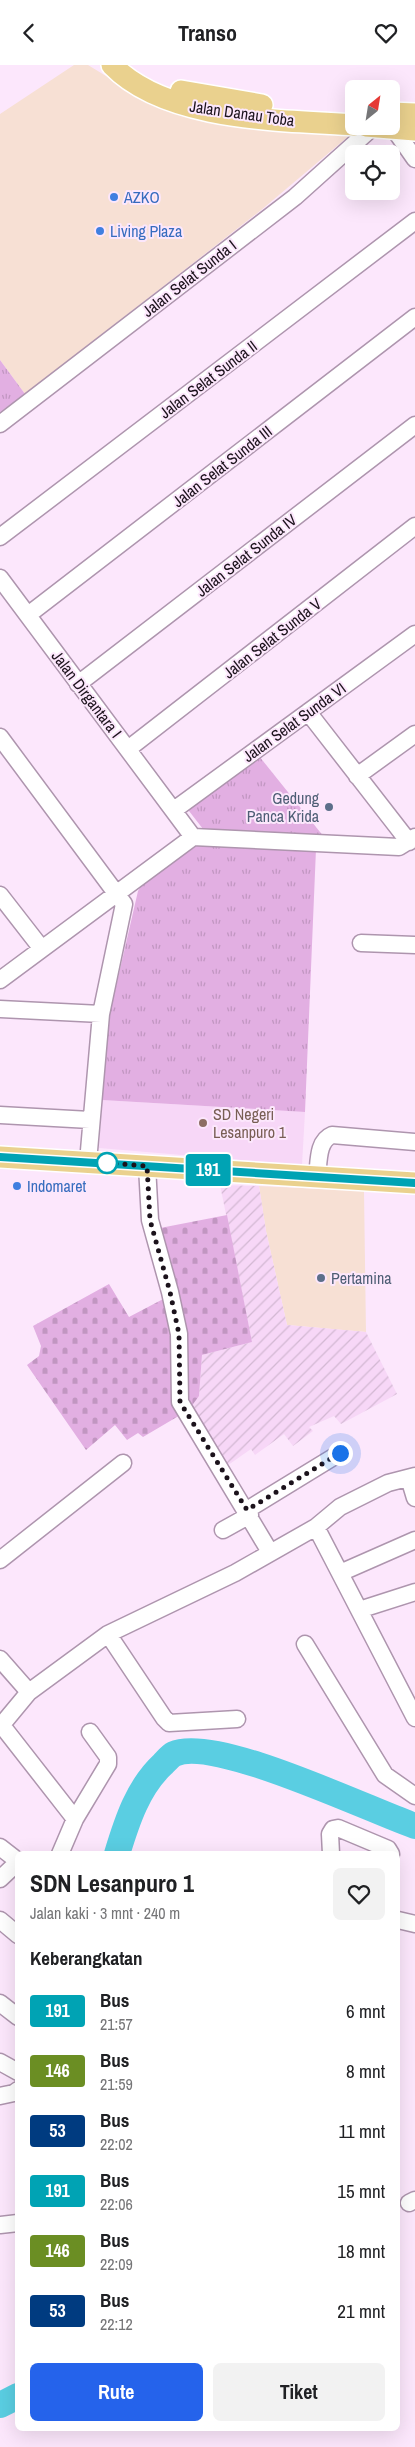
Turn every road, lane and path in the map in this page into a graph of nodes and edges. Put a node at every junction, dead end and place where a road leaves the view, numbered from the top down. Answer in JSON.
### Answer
{"nodes":[{"id":1,"x":112,"y":65,"type":"edge"},
{"id":2,"x":132,"y":65,"type":"edge"},
{"id":3,"x":345,"y":109,"type":"edge"},
{"id":4,"x":415,"y":114,"type":"edge"},
{"id":5,"x":400,"y":119,"type":"edge"},
{"id":6,"x":345,"y":124,"type":"edge"},
{"id":7,"x":400,"y":126,"type":"edge"},
{"id":8,"x":415,"y":130,"type":"edge"},
{"id":9,"x":371,"y":135,"type":"edge"},
{"id":10,"x":396,"y":135,"type":"edge"},
{"id":11,"x":415,"y":159,"type":"edge"},
{"id":12,"x":415,"y":221,"type":"edge"},
{"id":13,"x":415,"y":317,"type":"edge"},
{"id":14,"x":0,"y":424,"type":"edge"},
{"id":15,"x":415,"y":425,"type":"edge"},
{"id":16,"x":415,"y":526,"type":"edge"},
{"id":17,"x":0,"y":537,"type":"edge"},
{"id":18,"x":0,"y":578,"type":"edge"},
{"id":19,"x":28,"y":615,"type":"junction"},
{"id":20,"x":415,"y":634,"type":"edge"},
{"id":21,"x":78,"y":684,"type":"junction"},
{"id":22,"x":308,"y":712,"type":"junction"},
{"id":23,"x":415,"y":734,"type":"edge"},
{"id":24,"x":0,"y":737,"type":"edge"},
{"id":25,"x":128,"y":749,"type":"junction"},
{"id":26,"x":357,"y":776,"type":"junction"},
{"id":27,"x":174,"y":810,"type":"junction"},
{"id":28,"x":193,"y":837,"type":"junction"},
{"id":29,"x":412,"y":840,"type":"edge"},
{"id":30,"x":0,"y":895,"type":"edge"},
{"id":31,"x":118,"y":895,"type":"junction"},
{"id":32,"x":361,"y":943,"type":"dead end"},
{"id":33,"x":415,"y":945,"type":"edge"},
{"id":34,"x":42,"y":949,"type":"junction"},
{"id":35,"x":0,"y":980,"type":"edge"},
{"id":36,"x":0,"y":1009,"type":"edge"},
{"id":37,"x":101,"y":1015,"type":"junction"},
{"id":38,"x":0,"y":1115,"type":"edge"},
{"id":39,"x":90,"y":1120,"type":"junction"},
{"id":40,"x":415,"y":1142,"type":"edge"},
{"id":41,"x":0,"y":1157,"type":"edge"},
{"id":42,"x":88,"y":1162,"type":"junction"},
{"id":43,"x":147,"y":1166,"type":"junction"},
{"id":44,"x":317,"y":1177,"type":"junction"},
{"id":45,"x":415,"y":1183,"type":"edge"},
{"id":46,"x":340,"y":1453,"type":"dead end"},
{"id":47,"x":123,"y":1463,"type":"dead end"},
{"id":48,"x":412,"y":1477,"type":"edge"},
{"id":49,"x":415,"y":1499,"type":"edge"},
{"id":50,"x":248,"y":1513,"type":"junction"},
{"id":51,"x":316,"y":1527,"type":"junction"},
{"id":52,"x":223,"y":1530,"type":"dead end"},
{"id":53,"x":415,"y":1540,"type":"edge"},
{"id":54,"x":270,"y":1552,"type":"junction"},
{"id":55,"x":0,"y":1560,"type":"edge"},
{"id":56,"x":340,"y":1573,"type":"junction"},
{"id":57,"x":415,"y":1592,"type":"edge"},
{"id":58,"x":359,"y":1610,"type":"junction"},
{"id":59,"x":108,"y":1634,"type":"junction"},
{"id":60,"x":305,"y":1644,"type":"dead end"},
{"id":61,"x":0,"y":1659,"type":"edge"},
{"id":62,"x":29,"y":1692,"type":"junction"},
{"id":63,"x":415,"y":1717,"type":"edge"},
{"id":64,"x":237,"y":1719,"type":"dead end"},
{"id":65,"x":1,"y":1725,"type":"edge"},
{"id":66,"x":90,"y":1732,"type":"dead end"},
{"id":67,"x":415,"y":1796,"type":"edge"},
{"id":68,"x":76,"y":1819,"type":"junction"},
{"id":69,"x":0,"y":1847,"type":"edge"},
{"id":70,"x":61,"y":1851,"type":"edge"},
{"id":71,"x":332,"y":1851,"type":"edge"},
{"id":72,"x":389,"y":1851,"type":"edge"},
{"id":73,"x":15,"y":1859,"type":"edge"},
{"id":74,"x":15,"y":1864,"type":"edge"},
{"id":75,"x":0,"y":1879,"type":"edge"},
{"id":76,"x":0,"y":1920,"type":"edge"},
{"id":77,"x":400,"y":1920,"type":"edge"},
{"id":78,"x":415,"y":1924,"type":"edge"},
{"id":79,"x":15,"y":1932,"type":"edge"},
{"id":80,"x":0,"y":2003,"type":"edge"},
{"id":81,"x":15,"y":2015,"type":"edge"},
{"id":82,"x":0,"y":2062,"type":"edge"},
{"id":83,"x":15,"y":2070,"type":"edge"},
{"id":84,"x":15,"y":2091,"type":"edge"},
{"id":85,"x":0,"y":2096,"type":"edge"},
{"id":86,"x":15,"y":2223,"type":"edge"},
{"id":87,"x":0,"y":2225,"type":"edge"}],
"edges":[{"from":1,"to":6,"type":"main road","name":"Jalan Danau Toba"},
{"from":2,"to":3,"type":"main road","name":"Jalan Danau Toba"},
{"from":4,"to":5,"type":"main road"},
{"from":7,"to":8,"type":"main road"},
{"from":9,"to":14,"type":"street","name":"Jalan Selat Sunda I"},
{"from":10,"to":11,"type":"street"},
{"from":12,"to":17,"type":"street","name":"Jalan Selat Sunda II"},
{"from":13,"to":19,"type":"street","name":"Jalan Selat Sunda III"},
{"from":15,"to":21,"type":"street","name":"Jalan Selat Sunda IV"},
{"from":16,"to":25,"type":"street","name":"Jalan Selat Sunda V"},
{"from":18,"to":19,"type":"street","name":"Jalan Dirgantara I"},
{"from":19,"to":21,"type":"street","name":"Jalan Dirgantara I"},
{"from":20,"to":22,"type":"street","name":"Jalan Selat Sunda VI"},
{"from":21,"to":25,"type":"street","name":"Jalan Dirgantara I"},
{"from":22,"to":26,"type":"street"},
{"from":22,"to":27,"type":"street","name":"Jalan Selat Sunda VI"},
{"from":23,"to":26,"type":"street"},
{"from":24,"to":31,"type":"street"},
{"from":25,"to":27,"type":"street","name":"Jalan Dirgantara I"},
{"from":26,"to":29,"type":"street"},
{"from":27,"to":28,"type":"street","name":"Jalan Dirgantara I"},
{"from":28,"to":29,"type":"street"},
{"from":28,"to":31,"type":"street"},
{"from":30,"to":34,"type":"street"},
{"from":31,"to":34,"type":"street"},
{"from":31,"to":37,"type":"street"},
{"from":32,"to":33,"type":"street"},
{"from":34,"to":35,"type":"street"},
{"from":36,"to":37,"type":"street"},
{"from":37,"to":39,"type":"street"},
{"from":38,"to":39,"type":"street"},
{"from":39,"to":42,"type":"street"},
{"from":40,"to":44,"type":"street"},
{"from":41,"to":42,"type":"main road"},
{"from":42,"to":43,"type":"main road"},
{"from":43,"to":44,"type":"main road"},
{"from":43,"to":50,"type":"street"},
{"from":44,"to":45,"type":"main road"},
{"from":46,"to":50,"type":"street"},
{"from":47,"to":55,"type":"street"},
{"from":48,"to":49,"type":"street"},
{"from":48,"to":51,"type":"street"},
{"from":50,"to":52,"type":"street"},
{"from":50,"to":54,"type":"street"},
{"from":51,"to":54,"type":"street"},
{"from":51,"to":56,"type":"street"},
{"from":53,"to":56,"type":"street"},
{"from":54,"to":59,"type":"street"},
{"from":56,"to":58,"type":"street"},
{"from":57,"to":58,"type":"street"},
{"from":58,"to":63,"type":"street"},
{"from":59,"to":62,"type":"street"},
{"from":59,"to":64,"type":"street"},
{"from":60,"to":67,"type":"street"},
{"from":61,"to":62,"type":"street"},
{"from":62,"to":65,"type":"street"},
{"from":65,"to":68,"type":"street"},
{"from":66,"to":68,"type":"street"},
{"from":68,"to":70,"type":"street"},
{"from":69,"to":73,"type":"street"},
{"from":71,"to":72,"type":"street"},
{"from":74,"to":75,"type":"street"},
{"from":76,"to":79,"type":"street"},
{"from":77,"to":78,"type":"street"},
{"from":80,"to":81,"type":"street"},
{"from":82,"to":83,"type":"street"},
{"from":84,"to":85,"type":"street"},
{"from":86,"to":87,"type":"street"}]}
